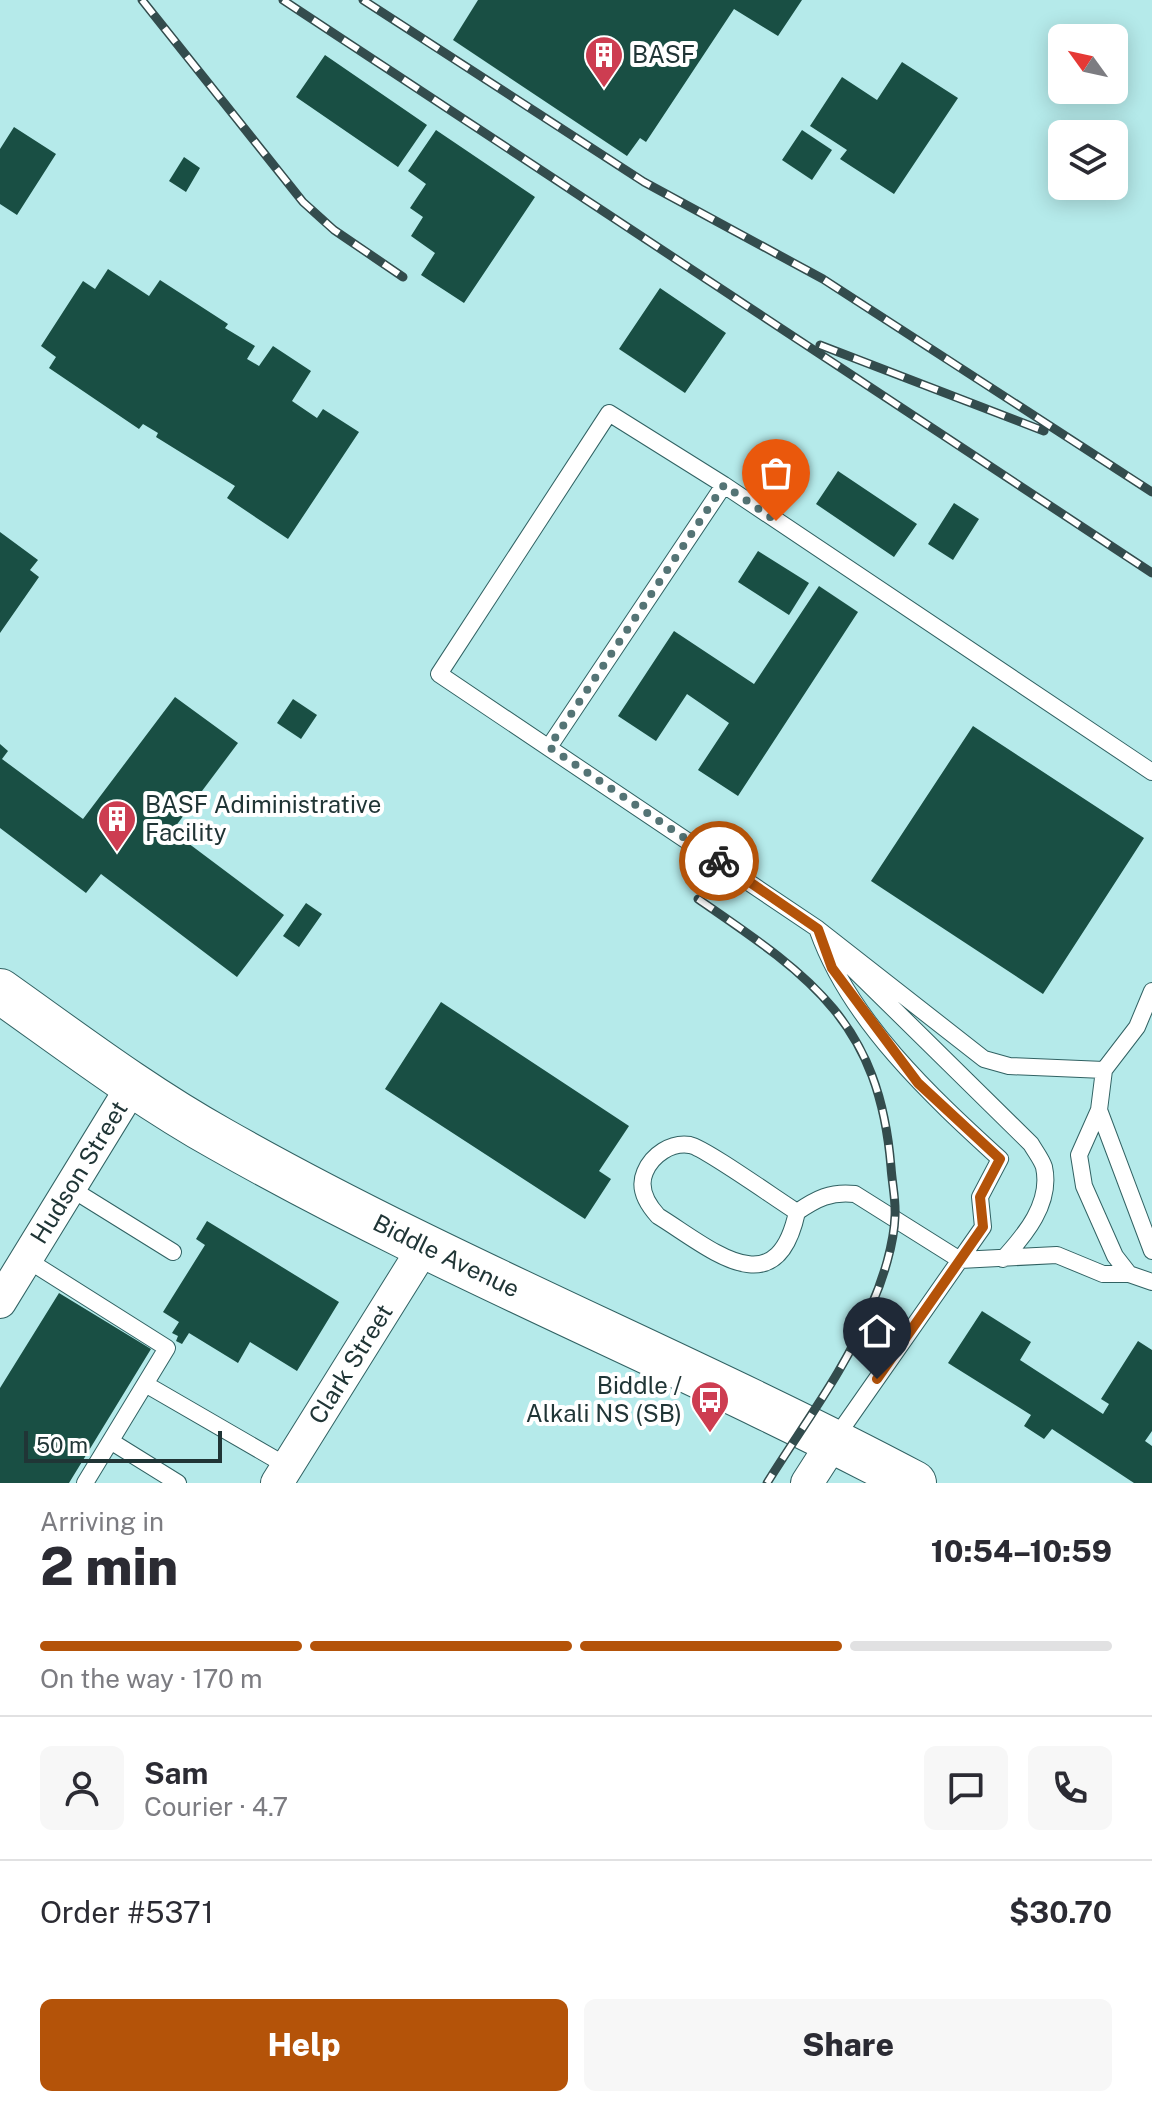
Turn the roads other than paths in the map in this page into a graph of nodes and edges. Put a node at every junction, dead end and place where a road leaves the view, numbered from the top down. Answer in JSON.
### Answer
{"nodes":[{"id":1,"x":724,"y":485,"type":"junction"},
{"id":2,"x":549,"y":747,"type":"junction"},
{"id":3,"x":1152,"y":772,"type":"edge"},
{"id":4,"x":818,"y":929,"type":"junction"},
{"id":5,"x":0,"y":991,"type":"edge"},
{"id":6,"x":1152,"y":991,"type":"edge"},
{"id":7,"x":1104,"y":1070,"type":"junction"},
{"id":8,"x":133,"y":1085,"type":"junction"},
{"id":9,"x":1099,"y":1110,"type":"junction"},
{"id":10,"x":70,"y":1188,"type":"junction"},
{"id":11,"x":797,"y":1212,"type":"junction"},
{"id":12,"x":426,"y":1244,"type":"junction"},
{"id":13,"x":1152,"y":1251,"type":"edge"},
{"id":14,"x":173,"y":1252,"type":"dead end"},
{"id":15,"x":26,"y":1259,"type":"junction"},
{"id":16,"x":1003,"y":1259,"type":"junction"},
{"id":17,"x":960,"y":1260,"type":"junction"},
{"id":18,"x":1129,"y":1274,"type":"junction"},
{"id":19,"x":1152,"y":1282,"type":"edge"},
{"id":20,"x":0,"y":1302,"type":"edge"},
{"id":21,"x":147,"y":1385,"type":"junction"},
{"id":22,"x":834,"y":1441,"type":"junction"},
{"id":23,"x":112,"y":1442,"type":"junction"},
{"id":24,"x":282,"y":1475,"type":"edge"},
{"id":25,"x":85,"y":1483,"type":"edge"},
{"id":26,"x":178,"y":1483,"type":"edge"},
{"id":27,"x":807,"y":1483,"type":"edge"},
{"id":28,"x":914,"y":1483,"type":"edge"}],
"edges":[{"from":1,"to":2,"type":"lane"},
{"from":1,"to":2,"type":"lane"},
{"from":1,"to":3,"type":"lane"},
{"from":2,"to":4,"type":"lane"},
{"from":4,"to":7,"type":"lane"},
{"from":4,"to":16,"type":"lane"},
{"from":4,"to":17,"type":"lane"},
{"from":5,"to":8,"type":"main road","name":"Biddle Avenue"},
{"from":6,"to":7,"type":"lane"},
{"from":7,"to":9,"type":"lane"},
{"from":8,"to":10,"type":"street","name":"Hudson Street"},
{"from":8,"to":12,"type":"main road","name":"Biddle Avenue"},
{"from":9,"to":13,"type":"lane"},
{"from":9,"to":18,"type":"lane"},
{"from":10,"to":14,"type":"lane"},
{"from":10,"to":15,"type":"street","name":"Hudson Street"},
{"from":11,"to":11,"type":"lane"},
{"from":11,"to":17,"type":"lane"},
{"from":12,"to":22,"type":"main road","name":"Biddle Avenue"},
{"from":12,"to":24,"type":"street","name":"Clark Street"},
{"from":15,"to":20,"type":"street","name":"Hudson Street"},
{"from":15,"to":21,"type":"lane"},
{"from":16,"to":17,"type":"lane"},
{"from":16,"to":18,"type":"lane"},
{"from":17,"to":22,"type":"lane"},
{"from":18,"to":19,"type":"lane"},
{"from":21,"to":23,"type":"lane"},
{"from":21,"to":24,"type":"lane"},
{"from":22,"to":27,"type":"street"},
{"from":22,"to":28,"type":"main road","name":"Biddle Avenue"},
{"from":23,"to":25,"type":"lane"},
{"from":23,"to":26,"type":"lane"}]}
